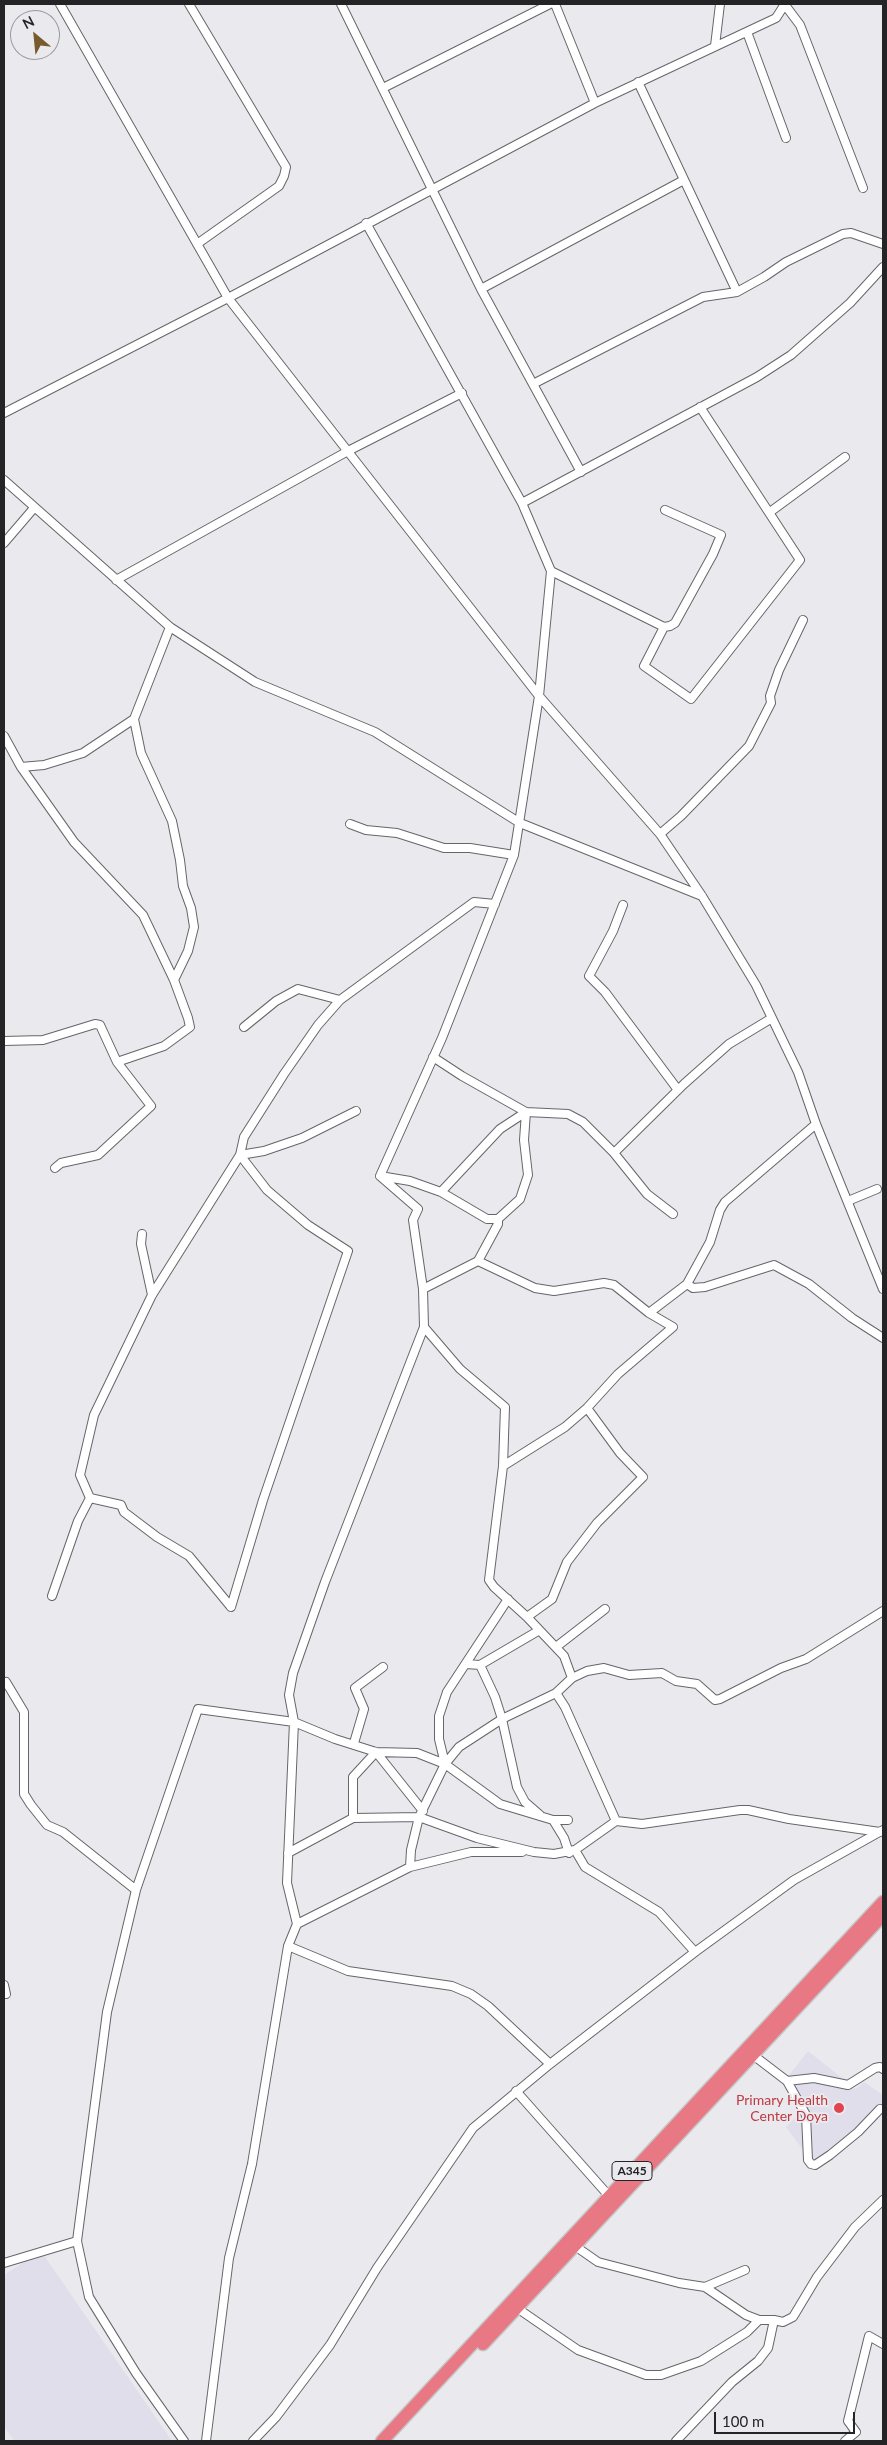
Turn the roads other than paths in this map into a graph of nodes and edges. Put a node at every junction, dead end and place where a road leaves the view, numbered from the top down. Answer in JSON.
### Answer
{"nodes":[{"id":1,"x":60,"y":4,"type":"edge"},
{"id":2,"x":189,"y":4,"type":"edge"},
{"id":3,"x":341,"y":4,"type":"edge"},
{"id":4,"x":550,"y":4,"type":"edge"},
{"id":5,"x":555,"y":4,"type":"edge"},
{"id":6,"x":720,"y":4,"type":"edge"},
{"id":7,"x":785,"y":4,"type":"edge"},
{"id":8,"x":748,"y":32,"type":"junction"},
{"id":9,"x":715,"y":46,"type":"junction"},
{"id":10,"x":638,"y":82,"type":"junction"},
{"id":11,"x":383,"y":88,"type":"junction"},
{"id":12,"x":595,"y":103,"type":"junction"},
{"id":13,"x":786,"y":138,"type":"dead end"},
{"id":14,"x":682,"y":181,"type":"junction"},
{"id":15,"x":863,"y":188,"type":"dead end"},
{"id":16,"x":430,"y":189,"type":"junction"},
{"id":17,"x":366,"y":223,"type":"junction"},
{"id":18,"x":197,"y":244,"type":"junction"},
{"id":19,"x":883,"y":244,"type":"edge"},
{"id":20,"x":883,"y":267,"type":"edge"},
{"id":21,"x":481,"y":290,"type":"junction"},
{"id":22,"x":736,"y":292,"type":"junction"},
{"id":23,"x":228,"y":298,"type":"junction"},
{"id":24,"x":533,"y":384,"type":"junction"},
{"id":25,"x":462,"y":393,"type":"junction"},
{"id":26,"x":700,"y":408,"type":"junction"},
{"id":27,"x":4,"y":413,"type":"edge"},
{"id":28,"x":348,"y":450,"type":"junction"},
{"id":29,"x":845,"y":457,"type":"dead end"},
{"id":30,"x":581,"y":472,"type":"junction"},
{"id":31,"x":4,"y":480,"type":"edge"},
{"id":32,"x":522,"y":503,"type":"junction"},
{"id":33,"x":34,"y":508,"type":"junction"},
{"id":34,"x":665,"y":510,"type":"dead end"},
{"id":35,"x":770,"y":512,"type":"junction"},
{"id":36,"x":4,"y":542,"type":"edge"},
{"id":37,"x":551,"y":571,"type":"junction"},
{"id":38,"x":116,"y":580,"type":"junction"},
{"id":39,"x":803,"y":620,"type":"dead end"},
{"id":40,"x":664,"y":626,"type":"junction"},
{"id":41,"x":170,"y":627,"type":"junction"},
{"id":42,"x":539,"y":696,"type":"junction"},
{"id":43,"x":134,"y":720,"type":"junction"},
{"id":44,"x":4,"y":736,"type":"edge"},
{"id":45,"x":21,"y":767,"type":"junction"},
{"id":46,"x":520,"y":823,"type":"junction"},
{"id":47,"x":350,"y":824,"type":"dead end"},
{"id":48,"x":660,"y":834,"type":"junction"},
{"id":49,"x":514,"y":855,"type":"junction"},
{"id":50,"x":702,"y":896,"type":"junction"},
{"id":51,"x":495,"y":904,"type":"junction"},
{"id":52,"x":623,"y":905,"type":"dead end"},
{"id":53,"x":174,"y":980,"type":"junction"},
{"id":54,"x":340,"y":1000,"type":"junction"},
{"id":55,"x":772,"y":1018,"type":"junction"},
{"id":56,"x":244,"y":1027,"type":"dead end"},
{"id":57,"x":4,"y":1041,"type":"edge"},
{"id":58,"x":433,"y":1057,"type":"junction"},
{"id":59,"x":117,"y":1062,"type":"junction"},
{"id":60,"x":678,"y":1090,"type":"junction"},
{"id":61,"x":356,"y":1111,"type":"dead end"},
{"id":62,"x":526,"y":1112,"type":"junction"},
{"id":63,"x":816,"y":1124,"type":"junction"},
{"id":64,"x":614,"y":1153,"type":"junction"},
{"id":65,"x":240,"y":1155,"type":"junction"},
{"id":66,"x":55,"y":1168,"type":"dead end"},
{"id":67,"x":380,"y":1176,"type":"junction"},
{"id":68,"x":877,"y":1189,"type":"dead end"},
{"id":69,"x":441,"y":1192,"type":"junction"},
{"id":70,"x":848,"y":1201,"type":"junction"},
{"id":71,"x":673,"y":1214,"type":"dead end"},
{"id":72,"x":498,"y":1219,"type":"junction"},
{"id":73,"x":142,"y":1234,"type":"dead end"},
{"id":74,"x":478,"y":1261,"type":"junction"},
{"id":75,"x":687,"y":1284,"type":"junction"},
{"id":76,"x":423,"y":1289,"type":"junction"},
{"id":77,"x":883,"y":1289,"type":"edge"},
{"id":78,"x":152,"y":1295,"type":"junction"},
{"id":79,"x":650,"y":1313,"type":"junction"},
{"id":80,"x":424,"y":1327,"type":"junction"},
{"id":81,"x":883,"y":1338,"type":"edge"},
{"id":82,"x":588,"y":1408,"type":"junction"},
{"id":83,"x":503,"y":1466,"type":"junction"},
{"id":84,"x":90,"y":1498,"type":"junction"},
{"id":85,"x":52,"y":1596,"type":"dead end"},
{"id":86,"x":508,"y":1598,"type":"junction"},
{"id":87,"x":605,"y":1610,"type":"dead end"},
{"id":88,"x":883,"y":1611,"type":"edge"},
{"id":89,"x":527,"y":1618,"type":"junction"},
{"id":90,"x":538,"y":1631,"type":"junction"},
{"id":91,"x":556,"y":1647,"type":"junction"},
{"id":92,"x":466,"y":1664,"type":"junction"},
{"id":93,"x":480,"y":1665,"type":"junction"},
{"id":94,"x":383,"y":1667,"type":"dead end"},
{"id":95,"x":572,"y":1678,"type":"junction"},
{"id":96,"x":4,"y":1683,"type":"edge"},
{"id":97,"x":556,"y":1693,"type":"junction"},
{"id":98,"x":502,"y":1719,"type":"junction"},
{"id":99,"x":294,"y":1722,"type":"junction"},
{"id":100,"x":354,"y":1744,"type":"junction"},
{"id":101,"x":376,"y":1752,"type":"junction"},
{"id":102,"x":445,"y":1764,"type":"junction"},
{"id":103,"x":421,"y":1814,"type":"junction"},
{"id":104,"x":541,"y":1817,"type":"junction"},
{"id":105,"x":353,"y":1818,"type":"junction"},
{"id":106,"x":554,"y":1820,"type":"junction"},
{"id":107,"x":568,"y":1820,"type":"dead end"},
{"id":108,"x":616,"y":1821,"type":"junction"},
{"id":109,"x":882,"y":1831,"type":"edge"},
{"id":110,"x":572,"y":1851,"type":"junction"},
{"id":111,"x":534,"y":1852,"type":"junction"},
{"id":112,"x":288,"y":1853,"type":"junction"},
{"id":113,"x":410,"y":1867,"type":"junction"},
{"id":114,"x":136,"y":1890,"type":"junction"},
{"id":115,"x":883,"y":1902,"type":"edge"},
{"id":116,"x":883,"y":1915,"type":"edge"},
{"id":117,"x":297,"y":1924,"type":"junction"},
{"id":118,"x":288,"y":1946,"type":"junction"},
{"id":119,"x":695,"y":1952,"type":"junction"},
{"id":120,"x":4,"y":1985,"type":"edge"},
{"id":121,"x":6,"y":1994,"type":"dead end"},
{"id":122,"x":753,"y":2055,"type":"junction"},
{"id":123,"x":550,"y":2064,"type":"junction"},
{"id":124,"x":883,"y":2069,"type":"edge"},
{"id":125,"x":787,"y":2081,"type":"junction"},
{"id":126,"x":516,"y":2091,"type":"junction"},
{"id":127,"x":880,"y":2109,"type":"dead end"},
{"id":128,"x":609,"y":2196,"type":"junction"},
{"id":129,"x":883,"y":2200,"type":"edge"},
{"id":130,"x":77,"y":2241,"type":"junction"},
{"id":131,"x":574,"y":2246,"type":"junction"},
{"id":132,"x":4,"y":2263,"type":"edge"},
{"id":133,"x":745,"y":2270,"type":"dead end"},
{"id":134,"x":705,"y":2286,"type":"junction"},
{"id":135,"x":517,"y":2308,"type":"junction"},
{"id":136,"x":758,"y":2320,"type":"junction"},
{"id":137,"x":774,"y":2320,"type":"junction"},
{"id":138,"x":883,"y":2344,"type":"edge"},
{"id":139,"x":184,"y":2441,"type":"edge"},
{"id":140,"x":206,"y":2441,"type":"edge"},
{"id":141,"x":253,"y":2441,"type":"edge"},
{"id":142,"x":382,"y":2441,"type":"edge"},
{"id":143,"x":393,"y":2441,"type":"edge"},
{"id":144,"x":676,"y":2441,"type":"edge"},
{"id":145,"x":845,"y":2441,"type":"edge"}],
"edges":[{"from":1,"to":18,"type":"street"},
{"from":2,"to":18,"type":"street"},
{"from":3,"to":11,"type":"street"},
{"from":4,"to":11,"type":"street"},
{"from":5,"to":12,"type":"street"},
{"from":6,"to":9,"type":"street"},
{"from":7,"to":8,"type":"street"},
{"from":7,"to":15,"type":"street"},
{"from":8,"to":9,"type":"street"},
{"from":8,"to":13,"type":"street"},
{"from":9,"to":10,"type":"street"},
{"from":10,"to":12,"type":"street"},
{"from":10,"to":14,"type":"street"},
{"from":11,"to":16,"type":"street"},
{"from":12,"to":16,"type":"street"},
{"from":14,"to":21,"type":"street"},
{"from":14,"to":22,"type":"street"},
{"from":16,"to":17,"type":"street"},
{"from":16,"to":21,"type":"street"},
{"from":17,"to":23,"type":"street"},
{"from":17,"to":25,"type":"street"},
{"from":18,"to":23,"type":"street"},
{"from":19,"to":22,"type":"street"},
{"from":20,"to":26,"type":"street"},
{"from":21,"to":24,"type":"street"},
{"from":22,"to":24,"type":"street"},
{"from":23,"to":27,"type":"street"},
{"from":23,"to":28,"type":"street"},
{"from":24,"to":30,"type":"street"},
{"from":25,"to":28,"type":"street"},
{"from":25,"to":32,"type":"street"},
{"from":26,"to":30,"type":"street"},
{"from":26,"to":35,"type":"street"},
{"from":28,"to":38,"type":"street"},
{"from":28,"to":42,"type":"street"},
{"from":29,"to":35,"type":"street"},
{"from":30,"to":32,"type":"street"},
{"from":31,"to":33,"type":"street"},
{"from":32,"to":37,"type":"street"},
{"from":33,"to":36,"type":"street"},
{"from":33,"to":38,"type":"street"},
{"from":34,"to":40,"type":"street"},
{"from":35,"to":40,"type":"street"},
{"from":37,"to":40,"type":"street"},
{"from":37,"to":42,"type":"street"},
{"from":38,"to":41,"type":"street"},
{"from":39,"to":48,"type":"street"},
{"from":41,"to":43,"type":"street"},
{"from":41,"to":46,"type":"street"},
{"from":42,"to":46,"type":"street"},
{"from":42,"to":48,"type":"street"},
{"from":43,"to":45,"type":"street"},
{"from":43,"to":53,"type":"street"},
{"from":44,"to":45,"type":"street"},
{"from":45,"to":53,"type":"street"},
{"from":46,"to":49,"type":"street"},
{"from":46,"to":50,"type":"street"},
{"from":47,"to":49,"type":"street"},
{"from":48,"to":50,"type":"street"},
{"from":49,"to":51,"type":"street"},
{"from":50,"to":55,"type":"street"},
{"from":51,"to":54,"type":"street"},
{"from":51,"to":58,"type":"street"},
{"from":52,"to":60,"type":"street"},
{"from":53,"to":59,"type":"street"},
{"from":54,"to":56,"type":"street"},
{"from":54,"to":65,"type":"street"},
{"from":55,"to":60,"type":"street"},
{"from":55,"to":63,"type":"street"},
{"from":57,"to":59,"type":"street"},
{"from":58,"to":62,"type":"street"},
{"from":58,"to":67,"type":"street"},
{"from":59,"to":66,"type":"street"},
{"from":60,"to":64,"type":"street"},
{"from":61,"to":65,"type":"street"},
{"from":62,"to":64,"type":"street"},
{"from":62,"to":69,"type":"street"},
{"from":62,"to":72,"type":"street"},
{"from":63,"to":70,"type":"street"},
{"from":63,"to":75,"type":"street"},
{"from":64,"to":71,"type":"street"},
{"from":65,"to":78,"type":"street"},
{"from":65,"to":84,"type":"street"},
{"from":67,"to":69,"type":"street"},
{"from":67,"to":76,"type":"street"},
{"from":68,"to":70,"type":"street"},
{"from":69,"to":72,"type":"street"},
{"from":70,"to":77,"type":"street"},
{"from":72,"to":74,"type":"street"},
{"from":73,"to":78,"type":"street"},
{"from":74,"to":76,"type":"street"},
{"from":74,"to":79,"type":"street"},
{"from":75,"to":79,"type":"street"},
{"from":75,"to":81,"type":"street"},
{"from":76,"to":80,"type":"street"},
{"from":78,"to":84,"type":"street"},
{"from":79,"to":82,"type":"street"},
{"from":80,"to":83,"type":"street"},
{"from":80,"to":99,"type":"street"},
{"from":82,"to":83,"type":"street"},
{"from":82,"to":89,"type":"street"},
{"from":83,"to":86,"type":"street"},
{"from":84,"to":85,"type":"street"},
{"from":86,"to":89,"type":"street"},
{"from":86,"to":92,"type":"street"},
{"from":87,"to":91,"type":"street"},
{"from":88,"to":95,"type":"street"},
{"from":89,"to":90,"type":"street"},
{"from":90,"to":91,"type":"street"},
{"from":90,"to":93,"type":"street"},
{"from":91,"to":95,"type":"street"},
{"from":92,"to":93,"type":"street"},
{"from":92,"to":102,"type":"street"},
{"from":93,"to":98,"type":"street"},
{"from":94,"to":100,"type":"street"},
{"from":95,"to":97,"type":"street"},
{"from":96,"to":114,"type":"street"},
{"from":97,"to":98,"type":"street"},
{"from":97,"to":108,"type":"street"},
{"from":98,"to":102,"type":"street"},
{"from":98,"to":104,"type":"street"},
{"from":99,"to":100,"type":"street"},
{"from":99,"to":112,"type":"street"},
{"from":99,"to":114,"type":"street"},
{"from":100,"to":101,"type":"street"},
{"from":101,"to":102,"type":"street"},
{"from":101,"to":103,"type":"street"},
{"from":101,"to":105,"type":"street"},
{"from":102,"to":103,"type":"street"},
{"from":102,"to":104,"type":"street"},
{"from":103,"to":105,"type":"street"},
{"from":103,"to":111,"type":"street"},
{"from":103,"to":113,"type":"street"},
{"from":104,"to":106,"type":"street"},
{"from":105,"to":112,"type":"street"},
{"from":106,"to":107,"type":"street"},
{"from":106,"to":110,"type":"street"},
{"from":108,"to":109,"type":"street"},
{"from":108,"to":110,"type":"street"},
{"from":109,"to":119,"type":"street"},
{"from":110,"to":111,"type":"street"},
{"from":110,"to":119,"type":"street"},
{"from":111,"to":113,"type":"street"},
{"from":112,"to":117,"type":"street"},
{"from":113,"to":117,"type":"street"},
{"from":114,"to":130,"type":"street"},
{"from":115,"to":128,"type":"highway","number":"A345"},
{"from":116,"to":122,"type":"highway","number":"A345"},
{"from":117,"to":118,"type":"street"},
{"from":118,"to":123,"type":"street"},
{"from":118,"to":140,"type":"street"},
{"from":119,"to":123,"type":"street"},
{"from":120,"to":121,"type":"street"},
{"from":122,"to":125,"type":"street"},
{"from":122,"to":131,"type":"highway","number":"A345"},
{"from":123,"to":126,"type":"street"},
{"from":124,"to":125,"type":"street"},
{"from":125,"to":127,"type":"street"},
{"from":126,"to":128,"type":"street"},
{"from":126,"to":141,"type":"street"},
{"from":128,"to":142,"type":"highway","number":"A345"},
{"from":129,"to":137,"type":"street"},
{"from":130,"to":132,"type":"street"},
{"from":130,"to":139,"type":"street"},
{"from":131,"to":134,"type":"street"},
{"from":131,"to":135,"type":"highway","number":"A345"},
{"from":133,"to":134,"type":"street"},
{"from":134,"to":136,"type":"street"},
{"from":135,"to":136,"type":"street"},
{"from":135,"to":143,"type":"highway","number":"A345"},
{"from":136,"to":137,"type":"street"},
{"from":137,"to":144,"type":"street"},
{"from":138,"to":145,"type":"street"}]}
